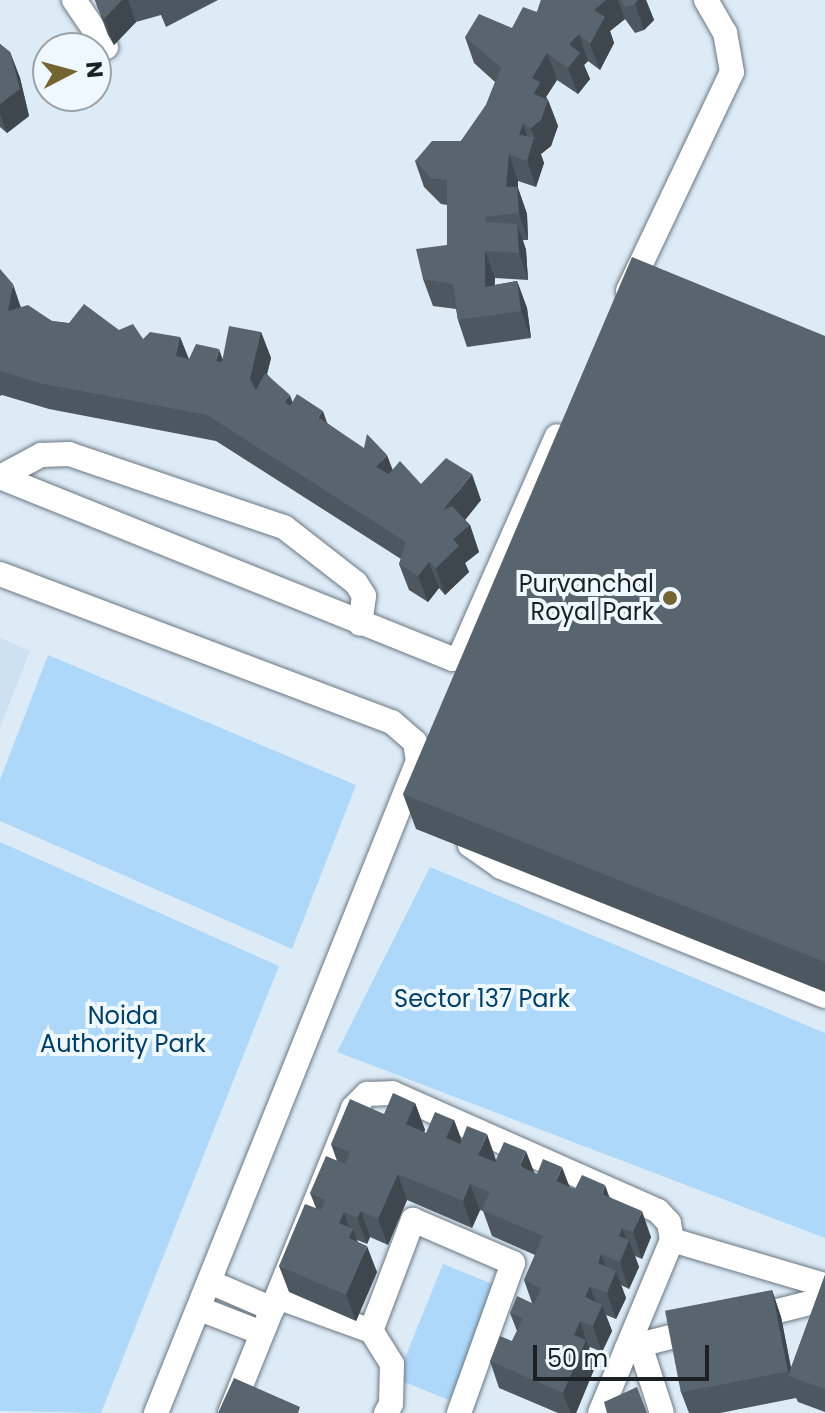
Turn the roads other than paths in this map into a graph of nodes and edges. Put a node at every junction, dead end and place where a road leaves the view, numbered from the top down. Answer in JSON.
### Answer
{"nodes":[{"id":1,"x":74,"y":0,"type":"edge"},
{"id":2,"x":706,"y":0,"type":"edge"},
{"id":3,"x":96,"y":32,"type":"edge"},
{"id":4,"x":616,"y":316,"type":"edge"},
{"id":5,"x":567,"y":415,"type":"edge"},
{"id":6,"x":0,"y":574,"type":"edge"},
{"id":7,"x":360,"y":624,"type":"junction"},
{"id":8,"x":480,"y":805,"type":"edge"},
{"id":9,"x":825,"y":996,"type":"edge"},
{"id":10,"x":672,"y":1240,"type":"junction"},
{"id":11,"x":210,"y":1282,"type":"junction"},
{"id":12,"x":825,"y":1285,"type":"edge"},
{"id":13,"x":825,"y":1299,"type":"edge"},
{"id":14,"x":274,"y":1303,"type":"junction"},
{"id":15,"x":200,"y":1309,"type":"junction"},
{"id":16,"x":371,"y":1331,"type":"junction"},
{"id":17,"x":262,"y":1333,"type":"junction"},
{"id":18,"x":633,"y":1347,"type":"junction"},
{"id":19,"x":156,"y":1413,"type":"edge"},
{"id":20,"x":230,"y":1413,"type":"edge"},
{"id":21,"x":386,"y":1413,"type":"edge"},
{"id":22,"x":459,"y":1413,"type":"edge"},
{"id":23,"x":600,"y":1413,"type":"edge"},
{"id":24,"x":662,"y":1413,"type":"edge"}],
"edges":[{"from":1,"to":3,"type":"street"},
{"from":2,"to":4,"type":"street"},
{"from":5,"to":7,"type":"street"},
{"from":6,"to":11,"type":"street"},
{"from":7,"to":7,"type":"street"},
{"from":8,"to":9,"type":"street"},
{"from":10,"to":12,"type":"street"},
{"from":10,"to":14,"type":"street"},
{"from":10,"to":18,"type":"street"},
{"from":11,"to":14,"type":"street"},
{"from":11,"to":15,"type":"street"},
{"from":13,"to":18,"type":"street"},
{"from":14,"to":16,"type":"street"},
{"from":14,"to":17,"type":"street"},
{"from":15,"to":17,"type":"street"},
{"from":15,"to":19,"type":"street"},
{"from":16,"to":21,"type":"street"},
{"from":16,"to":22,"type":"street"},
{"from":17,"to":20,"type":"street"},
{"from":18,"to":23,"type":"street"},
{"from":18,"to":24,"type":"street"}]}
